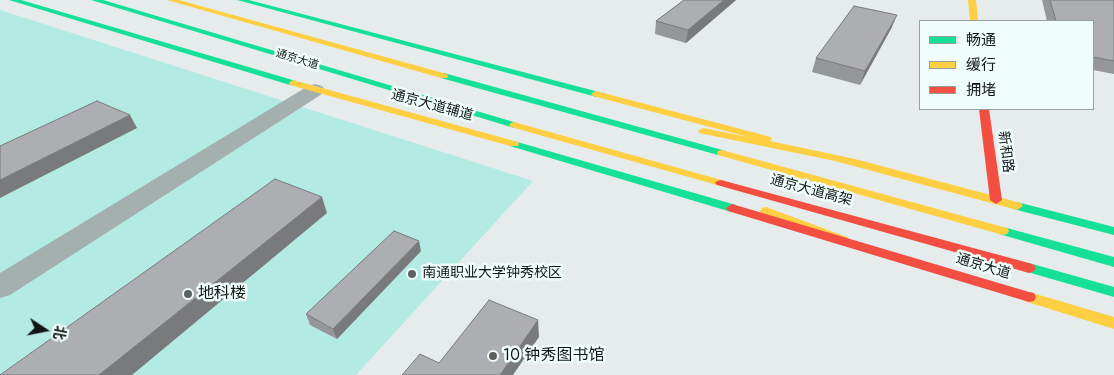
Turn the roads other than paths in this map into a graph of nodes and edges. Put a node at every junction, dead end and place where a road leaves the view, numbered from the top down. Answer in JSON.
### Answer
{"nodes":[{"id":1,"x":13,"y":0,"type":"edge"},
{"id":2,"x":95,"y":0,"type":"edge"},
{"id":3,"x":171,"y":0,"type":"edge"},
{"id":4,"x":241,"y":0,"type":"edge"},
{"id":5,"x":972,"y":0,"type":"edge"},
{"id":6,"x":974,"y":20,"type":"edge"},
{"id":7,"x":315,"y":90,"type":"junction"},
{"id":8,"x":515,"y":95,"type":"junction"},
{"id":9,"x":984,"y":110,"type":"edge"},
{"id":10,"x":500,"y":121,"type":"junction"},
{"id":11,"x":851,"y":161,"type":"junction"},
{"id":12,"x":996,"y":200,"type":"junction"},
{"id":13,"x":1114,"y":230,"type":"edge"},
{"id":14,"x":844,"y":240,"type":"junction"},
{"id":15,"x":1114,"y":262,"type":"edge"},
{"id":16,"x":0,"y":287,"type":"edge"},
{"id":17,"x":1114,"y":292,"type":"edge"},
{"id":18,"x":1114,"y":323,"type":"edge"}],
"edges":[{"from":1,"to":7,"type":"main road","name":"通京大道辅道"},
{"from":2,"to":10,"type":"main road","name":"通京大道"},
{"from":3,"to":8,"type":"main road","name":"通京大道"},
{"from":4,"to":11,"type":"main road"},
{"from":5,"to":6,"type":"main road"},
{"from":7,"to":14,"type":"main road","name":"通京大道辅道"},
{"from":7,"to":16,"type":"street"},
{"from":8,"to":11,"type":"main road"},
{"from":8,"to":15,"type":"main road","name":"通京大道高架"},
{"from":9,"to":12,"type":"main road","name":"新和路"},
{"from":10,"to":14,"type":"main road"},
{"from":10,"to":17,"type":"main road","name":"通京大道高架"},
{"from":11,"to":12,"type":"main road"},
{"from":12,"to":13,"type":"main road"},
{"from":14,"to":18,"type":"main road","name":"通京大道"}]}
